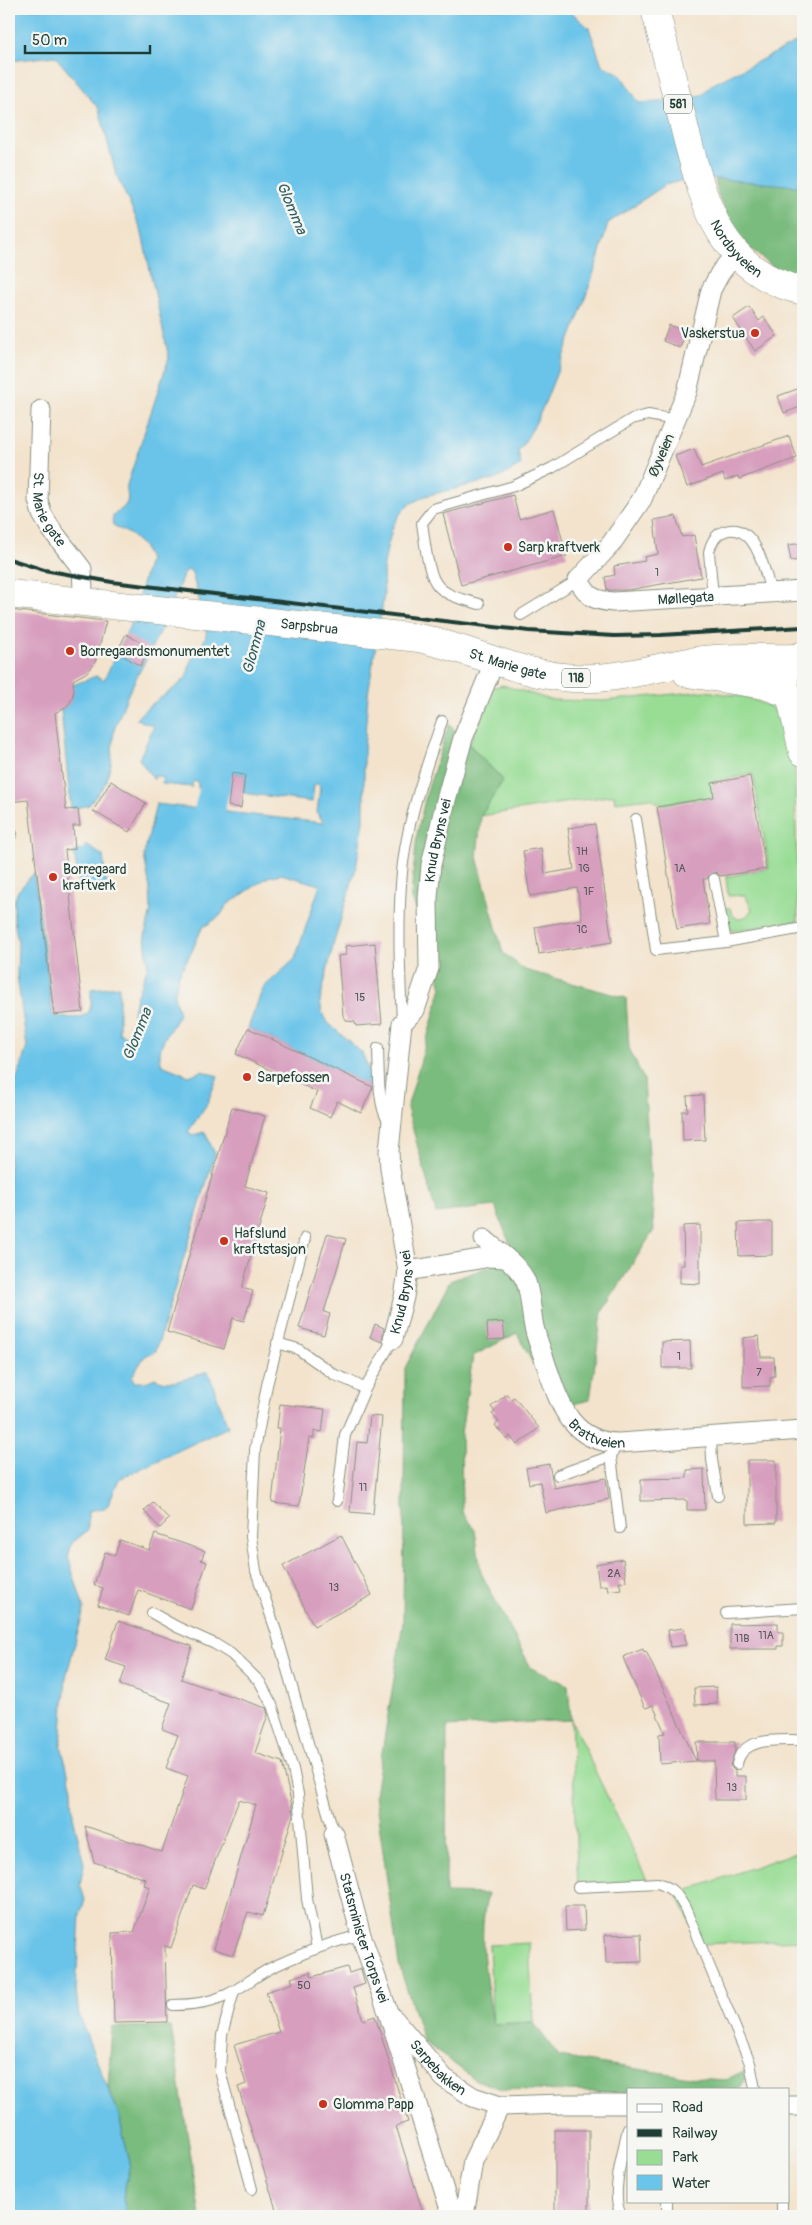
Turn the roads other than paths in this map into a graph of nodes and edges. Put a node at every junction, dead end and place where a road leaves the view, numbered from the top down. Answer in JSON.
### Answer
{"nodes":[{"id":1,"x":657,"y":18,"type":"edge"},
{"id":2,"x":736,"y":254,"type":"junction"},
{"id":3,"x":803,"y":291,"type":"edge"},
{"id":4,"x":41,"y":410,"type":"dead end"},
{"id":5,"x":676,"y":420,"type":"junction"},
{"id":6,"x":578,"y":580,"type":"junction"},
{"id":7,"x":803,"y":591,"type":"edge"},
{"id":8,"x":771,"y":594,"type":"junction"},
{"id":9,"x":22,"y":595,"type":"edge"},
{"id":10,"x":713,"y":597,"type":"junction"},
{"id":11,"x":80,"y":601,"type":"junction"},
{"id":12,"x":479,"y":604,"type":"dead end"},
{"id":13,"x":521,"y":615,"type":"dead end"},
{"id":14,"x":419,"y":638,"type":"joint"},
{"id":15,"x":799,"y":657,"type":"edge"},
{"id":16,"x":495,"y":660,"type":"junction"},
{"id":17,"x":659,"y":668,"type":"junction"},
{"id":18,"x":794,"y":699,"type":"edge"},
{"id":19,"x":442,"y":721,"type":"dead end"},
{"id":20,"x":803,"y":752,"type":"edge"},
{"id":21,"x":636,"y":819,"type":"dead end"},
{"id":22,"x":714,"y":879,"type":"dead end"},
{"id":23,"x":803,"y":928,"type":"edge"},
{"id":24,"x":726,"y":942,"type":"junction"},
{"id":25,"x":402,"y":1023,"type":"junction"},
{"id":26,"x":378,"y":1048,"type":"dead end"},
{"id":27,"x":391,"y":1123,"type":"junction"},
{"id":28,"x":305,"y":1238,"type":"dead end"},
{"id":29,"x":484,"y":1239,"type":"dead end"},
{"id":30,"x":504,"y":1258,"type":"junction"},
{"id":31,"x":408,"y":1271,"type":"junction"},
{"id":32,"x":393,"y":1339,"type":"joint"},
{"id":33,"x":278,"y":1343,"type":"junction"},
{"id":34,"x":365,"y":1389,"type":"junction"},
{"id":35,"x":803,"y":1430,"type":"edge"},
{"id":36,"x":711,"y":1436,"type":"junction"},
{"id":37,"x":615,"y":1449,"type":"junction"},
{"id":38,"x":558,"y":1475,"type":"dead end"},
{"id":39,"x":718,"y":1496,"type":"dead end"},
{"id":40,"x":337,"y":1501,"type":"dead end"},
{"id":41,"x":620,"y":1528,"type":"dead end"},
{"id":42,"x":803,"y":1608,"type":"edge"},
{"id":43,"x":152,"y":1612,"type":"dead end"},
{"id":44,"x":726,"y":1613,"type":"dead end"},
{"id":45,"x":803,"y":1740,"type":"edge"},
{"id":46,"x":737,"y":1764,"type":"dead end"},
{"id":47,"x":334,"y":1834,"type":"joint"},
{"id":48,"x":578,"y":1887,"type":"dead end"},
{"id":49,"x":361,"y":1935,"type":"junction"},
{"id":50,"x":317,"y":1948,"type":"junction"},
{"id":51,"x":234,"y":1991,"type":"junction"},
{"id":52,"x":173,"y":2005,"type":"dead end"},
{"id":53,"x":388,"y":2012,"type":"junction"},
{"id":54,"x":755,"y":2088,"type":"edge"},
{"id":55,"x":627,"y":2104,"type":"edge"},
{"id":56,"x":500,"y":2106,"type":"junction"},
{"id":57,"x":790,"y":2106,"type":"edge"},
{"id":58,"x":803,"y":2106,"type":"edge"},
{"id":59,"x":627,"y":2133,"type":"edge"},
{"id":60,"x":252,"y":2189,"type":"dead end"},
{"id":61,"x":667,"y":2202,"type":"edge"},
{"id":62,"x":782,"y":2202,"type":"edge"},
{"id":63,"x":452,"y":2216,"type":"edge"},
{"id":64,"x":464,"y":2216,"type":"edge"},
{"id":65,"x":622,"y":2216,"type":"edge"},
{"id":66,"x":666,"y":2216,"type":"edge"},
{"id":67,"x":782,"y":2216,"type":"edge"}],
"edges":[{"from":1,"to":2,"type":"main road","name":"Nordbyveien","number":"581"},
{"from":2,"to":3,"type":"main road","name":"Nordbyveien","number":"581"},
{"from":2,"to":5,"type":"street","name":"Øyveien"},
{"from":4,"to":11,"type":"street","name":"St. Marie gate"},
{"from":5,"to":6,"type":"street","name":"Øyveien"},
{"from":5,"to":12,"type":"lane"},
{"from":6,"to":10,"type":"street","name":"Møllegata"},
{"from":6,"to":13,"type":"lane","name":"Øyveien"},
{"from":7,"to":8,"type":"street","name":"Møllegata"},
{"from":8,"to":10,"type":"street","name":"Møllegata"},
{"from":8,"to":10,"type":"lane"},
{"from":9,"to":11,"type":"main road","number":"118"},
{"from":11,"to":14,"type":"main road","name":"Sarpsbrua","number":"118"},
{"from":14,"to":16,"type":"main road","name":"St. Marie gate","number":"118"},
{"from":15,"to":17,"type":"main road","name":"St. Marie gate","number":"118"},
{"from":15,"to":18,"type":"main road"},
{"from":16,"to":17,"type":"main road","name":"St. Marie gate","number":"118"},
{"from":16,"to":25,"type":"street","name":"Knud Bryns vei"},
{"from":17,"to":18,"type":"main road","name":"St. Marie gate","number":"118"},
{"from":18,"to":20,"type":"main road"},
{"from":19,"to":25,"type":"lane"},
{"from":21,"to":24,"type":"lane"},
{"from":22,"to":24,"type":"lane"},
{"from":23,"to":24,"type":"lane"},
{"from":25,"to":27,"type":"street","name":"Knud Bryns vei"},
{"from":26,"to":27,"type":"lane"},
{"from":27,"to":31,"type":"street","name":"Knud Bryns vei"},
{"from":28,"to":33,"type":"lane"},
{"from":29,"to":30,"type":"street","name":"Brattveien"},
{"from":30,"to":31,"type":"street"},
{"from":30,"to":37,"type":"street","name":"Brattveien"},
{"from":31,"to":32,"type":"street","name":"Knud Bryns vei"},
{"from":32,"to":34,"type":"lane","name":"Knud Bryns vei"},
{"from":33,"to":34,"type":"lane"},
{"from":33,"to":47,"type":"lane"},
{"from":34,"to":40,"type":"lane","name":"Knud Bryns vei"},
{"from":35,"to":36,"type":"street","name":"Brattveien"},
{"from":36,"to":37,"type":"street","name":"Brattveien"},
{"from":36,"to":39,"type":"lane"},
{"from":37,"to":38,"type":"lane"},
{"from":37,"to":41,"type":"lane"},
{"from":42,"to":44,"type":"lane"},
{"from":43,"to":50,"type":"lane"},
{"from":45,"to":46,"type":"lane"},
{"from":47,"to":49,"type":"street","name":"Statsminister Torps vei"},
{"from":48,"to":54,"type":"lane"},
{"from":49,"to":50,"type":"lane"},
{"from":49,"to":53,"type":"street","name":"Statsminister Torps vei"},
{"from":50,"to":51,"type":"lane"},
{"from":51,"to":52,"type":"lane"},
{"from":51,"to":60,"type":"lane"},
{"from":53,"to":56,"type":"street","name":"Sarpebakken"},
{"from":53,"to":63,"type":"street"},
{"from":55,"to":56,"type":"street","name":"Sarpebakken"},
{"from":56,"to":64,"type":"street"},
{"from":57,"to":58,"type":"street"},
{"from":59,"to":65,"type":"lane"},
{"from":61,"to":66,"type":"lane"},
{"from":62,"to":67,"type":"lane"}]}
